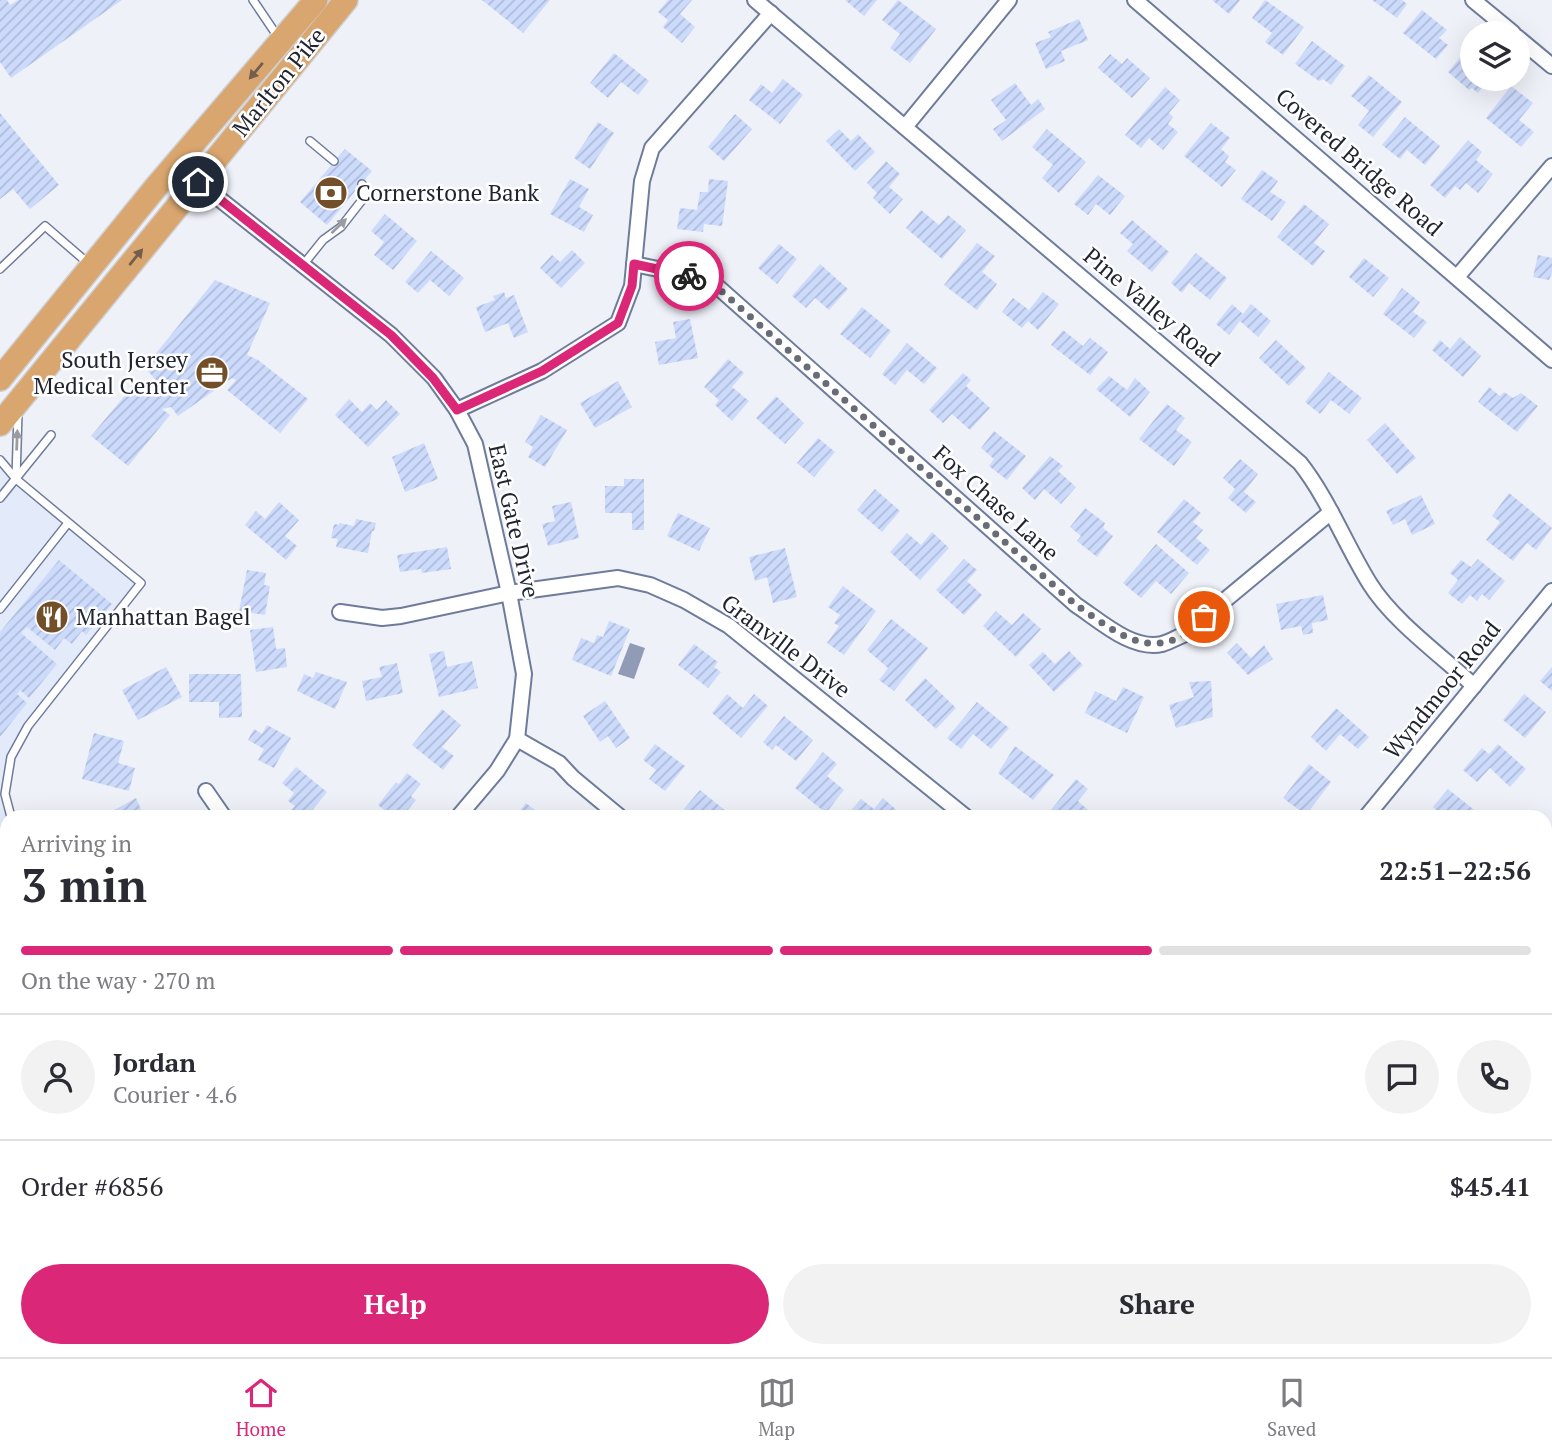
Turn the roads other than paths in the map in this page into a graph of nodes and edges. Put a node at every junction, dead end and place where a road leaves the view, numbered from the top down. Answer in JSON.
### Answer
{"nodes":[{"id":1,"x":253,"y":0,"type":"edge"},
{"id":2,"x":346,"y":0,"type":"edge"},
{"id":3,"x":755,"y":0,"type":"edge"},
{"id":4,"x":1009,"y":0,"type":"edge"},
{"id":5,"x":1135,"y":0,"type":"edge"},
{"id":6,"x":1473,"y":0,"type":"edge"},
{"id":7,"x":308,"y":3,"type":"edge"},
{"id":8,"x":771,"y":13,"type":"junction"},
{"id":9,"x":1498,"y":21,"type":"edge"},
{"id":10,"x":323,"y":28,"type":"junction"},
{"id":11,"x":281,"y":41,"type":"junction"},
{"id":12,"x":1530,"y":48,"type":"edge"},
{"id":13,"x":1552,"y":66,"type":"edge"},
{"id":14,"x":905,"y":127,"type":"junction"},
{"id":15,"x":310,"y":141,"type":"dead end"},
{"id":16,"x":334,"y":161,"type":"dead end"},
{"id":17,"x":1552,"y":166,"type":"edge"},
{"id":18,"x":198,"y":182,"type":"junction"},
{"id":19,"x":362,"y":184,"type":"dead end"},
{"id":20,"x":156,"y":187,"type":"junction"},
{"id":21,"x":634,"y":264,"type":"junction"},
{"id":22,"x":303,"y":265,"type":"junction"},
{"id":23,"x":93,"y":266,"type":"junction"},
{"id":24,"x":0,"y":269,"type":"edge"},
{"id":25,"x":1457,"y":277,"type":"junction"},
{"id":26,"x":1552,"y":360,"type":"edge"},
{"id":27,"x":4,"y":384,"type":"edge"},
{"id":28,"x":457,"y":410,"type":"junction"},
{"id":29,"x":0,"y":424,"type":"edge"},
{"id":30,"x":51,"y":435,"type":"dead end"},
{"id":31,"x":0,"y":460,"type":"edge"},
{"id":32,"x":16,"y":479,"type":"junction"},
{"id":33,"x":0,"y":498,"type":"edge"},
{"id":34,"x":1331,"y":512,"type":"junction"},
{"id":35,"x":68,"y":523,"type":"junction"},
{"id":36,"x":1552,"y":591,"type":"edge"},
{"id":37,"x":509,"y":593,"type":"junction"},
{"id":38,"x":0,"y":609,"type":"edge"},
{"id":39,"x":340,"y":612,"type":"dead end"},
{"id":40,"x":1474,"y":686,"type":"junction"},
{"id":41,"x":517,"y":739,"type":"junction"},
{"id":42,"x":206,"y":791,"type":"dead end"},
{"id":43,"x":8,"y":810,"type":"edge"},
{"id":44,"x":219,"y":810,"type":"edge"},
{"id":45,"x":464,"y":810,"type":"edge"},
{"id":46,"x":612,"y":810,"type":"edge"},
{"id":47,"x":957,"y":810,"type":"edge"},
{"id":48,"x":1372,"y":810,"type":"edge"}],
"edges":[{"from":1,"to":11,"type":"lane"},
{"from":2,"to":10,"type":"highway","name":"Marlton Pike"},
{"from":3,"to":8,"type":"street","name":"Pine Valley Road"},
{"from":4,"to":14,"type":"street"},
{"from":5,"to":25,"type":"street","name":"Covered Bridge Road"},
{"from":6,"to":9,"type":"street"},
{"from":7,"to":10,"type":"lane"},
{"from":7,"to":11,"type":"highway","name":"Marlton Pike"},
{"from":8,"to":14,"type":"street","name":"Pine Valley Road"},
{"from":8,"to":21,"type":"street"},
{"from":10,"to":18,"type":"highway","name":"Marlton Pike"},
{"from":11,"to":20,"type":"highway","name":"Marlton Pike","one_way":true},
{"from":12,"to":13,"type":"street"},
{"from":14,"to":34,"type":"street","name":"Pine Valley Road"},
{"from":15,"to":16,"type":"lane"},
{"from":17,"to":25,"type":"street"},
{"from":18,"to":22,"type":"street","name":"East Gate Drive"},
{"from":27,"to":18,"type":"highway","name":"Marlton Pike","one_way":true},
{"from":22,"to":19,"type":"lane","one_way":true},
{"from":20,"to":23,"type":"highway","name":"Marlton Pike"},
{"from":20,"to":27,"type":"highway"},
{"from":21,"to":28,"type":"street"},
{"from":21,"to":34,"type":"street","name":"Fox Chase Lane"},
{"from":22,"to":28,"type":"street","name":"East Gate Drive"},
{"from":23,"to":24,"type":"lane"},
{"from":23,"to":27,"type":"highway","name":"Marlton Pike"},
{"from":25,"to":26,"type":"street","name":"Covered Bridge Road"},
{"from":27,"to":29,"type":"highway","name":"Marlton Pike"},
{"from":32,"to":27,"type":"lane","one_way":true},
{"from":28,"to":37,"type":"street","name":"East Gate Drive"},
{"from":30,"to":32,"type":"lane"},
{"from":31,"to":32,"type":"lane"},
{"from":32,"to":33,"type":"lane"},
{"from":32,"to":35,"type":"lane"},
{"from":34,"to":40,"type":"street","name":"Pine Valley Road"},
{"from":35,"to":38,"type":"lane"},
{"from":35,"to":43,"type":"lane"},
{"from":36,"to":40,"type":"street","name":"Wyndmoor Road"},
{"from":37,"to":39,"type":"street","name":"Granville Drive"},
{"from":37,"to":41,"type":"street","name":"East Gate Drive"},
{"from":37,"to":47,"type":"street","name":"Granville Drive"},
{"from":40,"to":48,"type":"street","name":"Wyndmoor Road"},
{"from":41,"to":45,"type":"street"},
{"from":41,"to":46,"type":"street"},
{"from":42,"to":44,"type":"street"}]}
